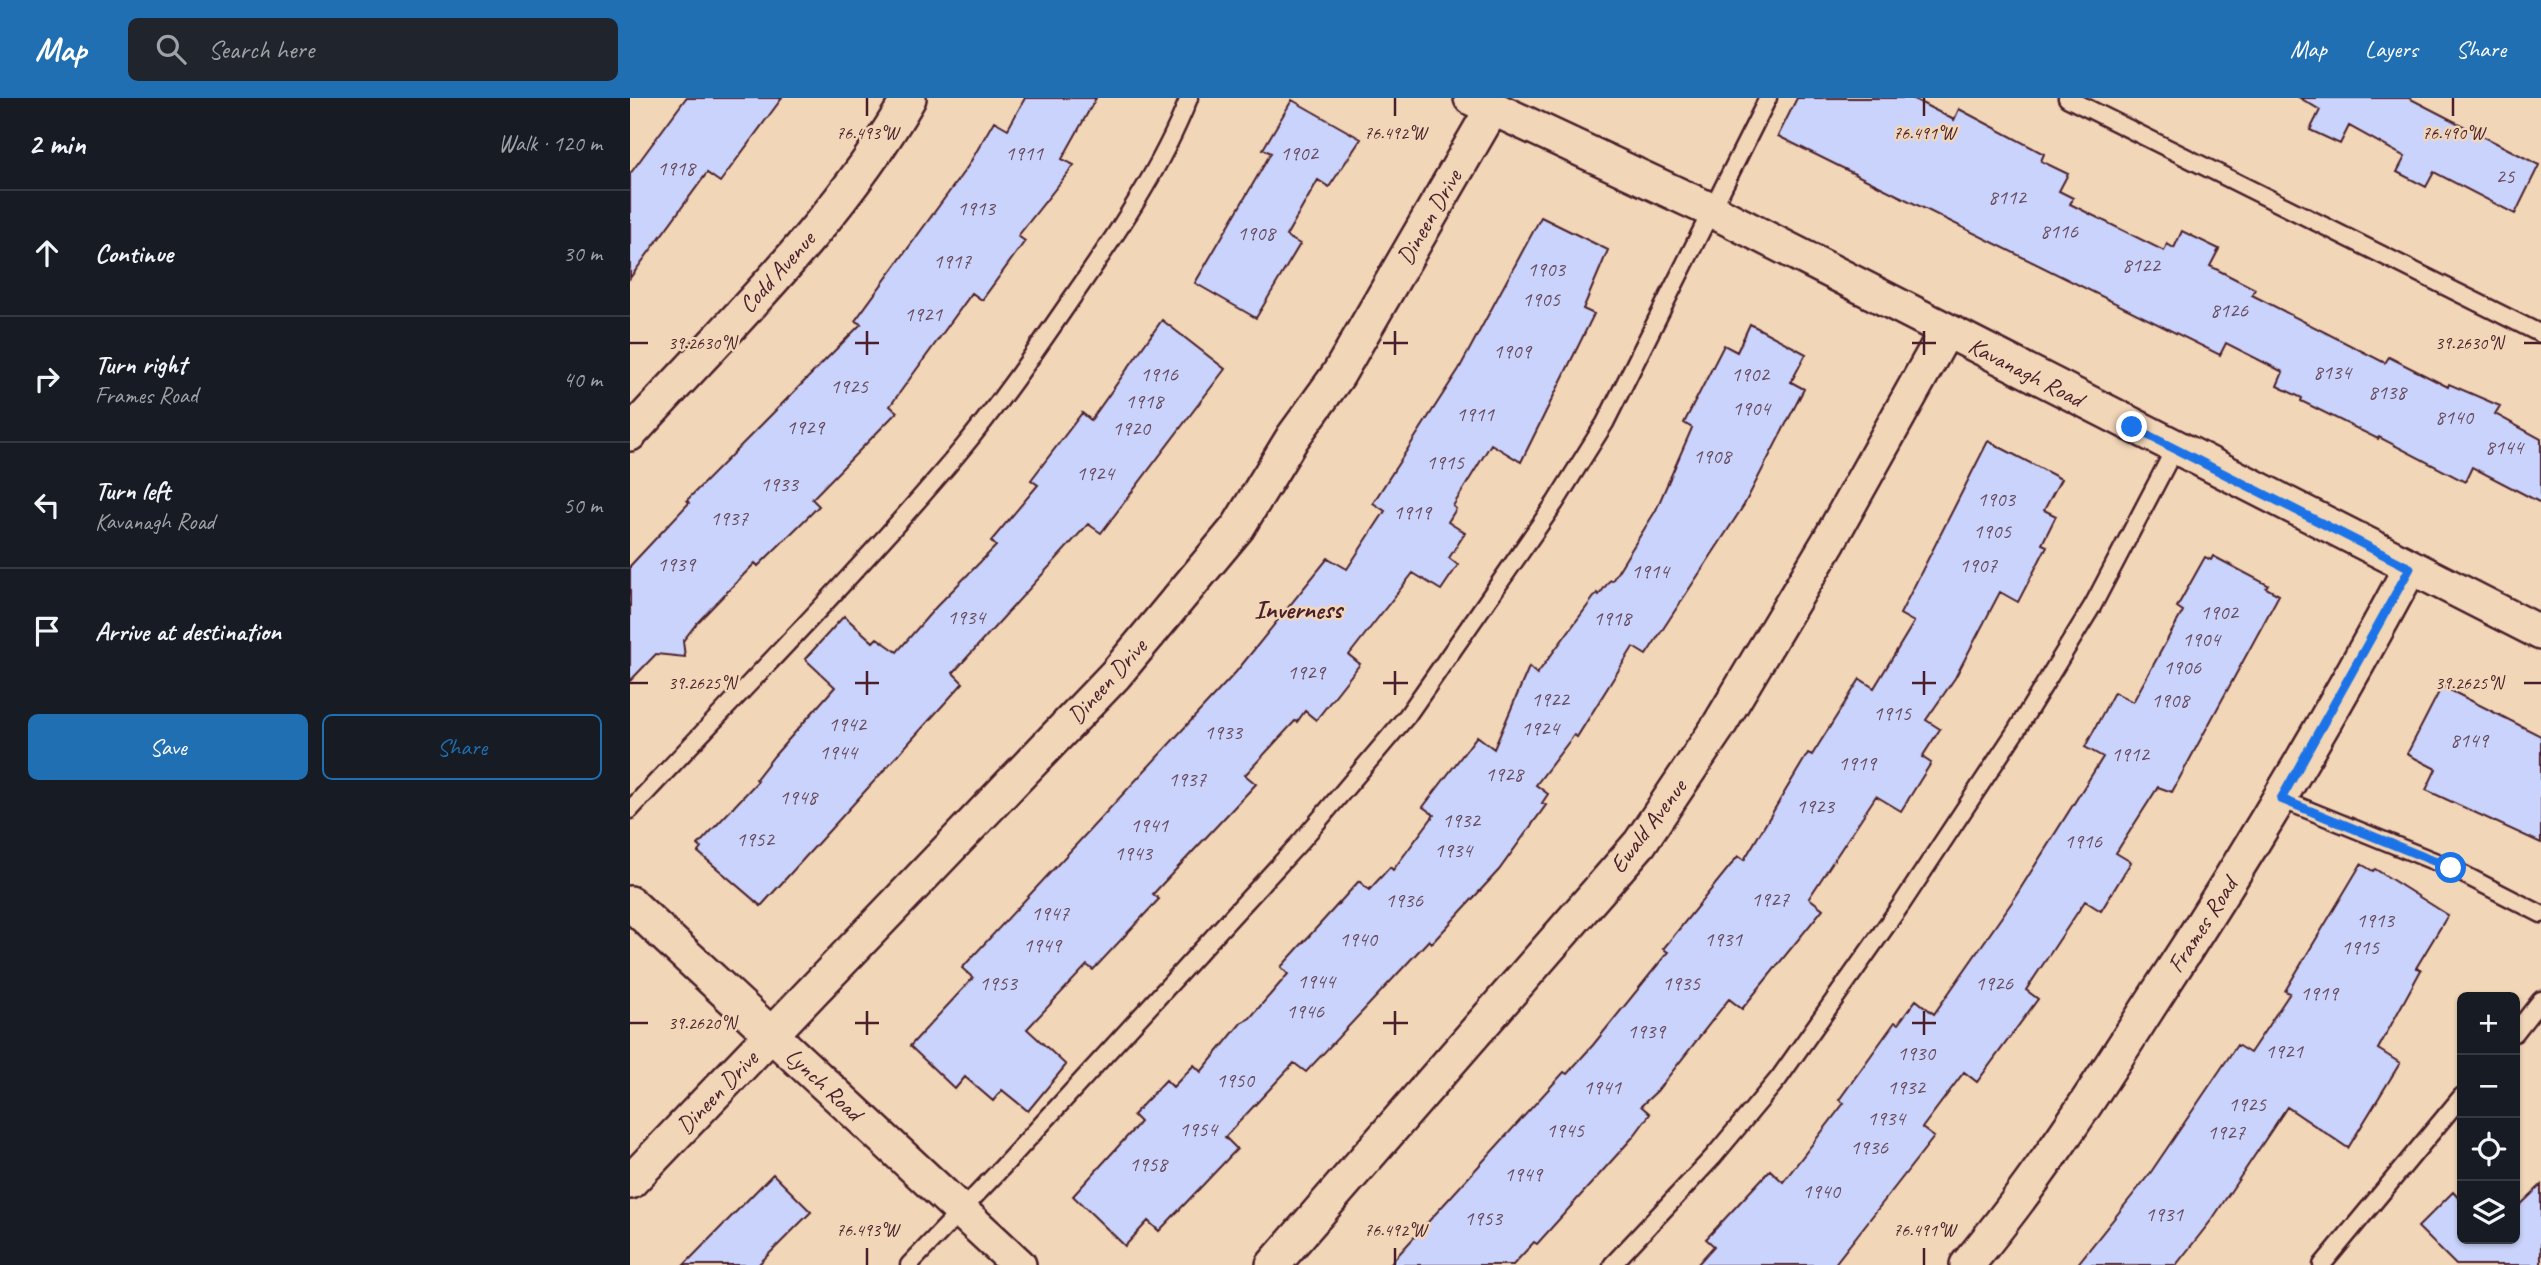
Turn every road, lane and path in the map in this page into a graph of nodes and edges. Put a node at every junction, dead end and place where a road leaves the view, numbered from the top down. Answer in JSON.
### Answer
{"nodes":[{"id":1,"x":909,"y":98,"type":"edge"},
{"id":2,"x":1189,"y":98,"type":"edge"},
{"id":3,"x":1769,"y":98,"type":"edge"},
{"id":4,"x":2067,"y":98,"type":"edge"},
{"id":5,"x":1481,"y":104,"type":"edge"},
{"id":6,"x":1713,"y":211,"type":"junction"},
{"id":7,"x":1946,"y":331,"type":"junction"},
{"id":8,"x":2541,"y":334,"type":"edge"},
{"id":9,"x":630,"y":435,"type":"edge"},
{"id":10,"x":2175,"y":448,"type":"junction"},
{"id":11,"x":2410,"y":568,"type":"junction"},
{"id":12,"x":2541,"y":633,"type":"edge"},
{"id":13,"x":2281,"y":799,"type":"junction"},
{"id":14,"x":630,"y":810,"type":"edge"},
{"id":15,"x":630,"y":903,"type":"edge"},
{"id":16,"x":2541,"y":914,"type":"edge"},
{"id":17,"x":2541,"y":1000,"type":"edge"},
{"id":18,"x":2520,"y":1027,"type":"edge"},
{"id":19,"x":772,"y":1035,"type":"junction"},
{"id":20,"x":2457,"y":1102,"type":"edge"},
{"id":21,"x":630,"y":1182,"type":"edge"},
{"id":22,"x":961,"y":1212,"type":"junction"},
{"id":23,"x":909,"y":1265,"type":"edge"},
{"id":24,"x":1018,"y":1265,"type":"edge"},
{"id":25,"x":1273,"y":1265,"type":"edge"},
{"id":26,"x":1612,"y":1265,"type":"edge"},
{"id":27,"x":1967,"y":1265,"type":"edge"},
{"id":28,"x":2322,"y":1265,"type":"edge"}],
"edges":[{"from":1,"to":9,"type":"street","name":"Codd Avenue"},
{"from":2,"to":14,"type":"lane"},
{"from":3,"to":6,"type":"lane"},
{"from":4,"to":8,"type":"lane"},
{"from":5,"to":6,"type":"street","name":"Kavanagh Road"},
{"from":5,"to":19,"type":"street","name":"Dineen Drive"},
{"from":6,"to":7,"type":"street","name":"Kavanagh Road"},
{"from":6,"to":22,"type":"lane"},
{"from":7,"to":10,"type":"street","name":"Kavanagh Road"},
{"from":7,"to":25,"type":"street","name":"Ewald Avenue"},
{"from":10,"to":11,"type":"street","name":"Kavanagh Road"},
{"from":10,"to":26,"type":"lane"},
{"from":11,"to":12,"type":"street","name":"Kavanagh Road"},
{"from":11,"to":13,"type":"street","name":"Frames Road"},
{"from":13,"to":16,"type":"lane"},
{"from":13,"to":27,"type":"street","name":"Frames Road"},
{"from":15,"to":19,"type":"street","name":"Lynch Road"},
{"from":17,"to":18,"type":"lane"},
{"from":19,"to":21,"type":"street","name":"Dineen Drive"},
{"from":19,"to":22,"type":"street","name":"Lynch Road"},
{"from":20,"to":28,"type":"lane"},
{"from":22,"to":23,"type":"lane"},
{"from":22,"to":24,"type":"street","name":"Lynch Road"}]}
